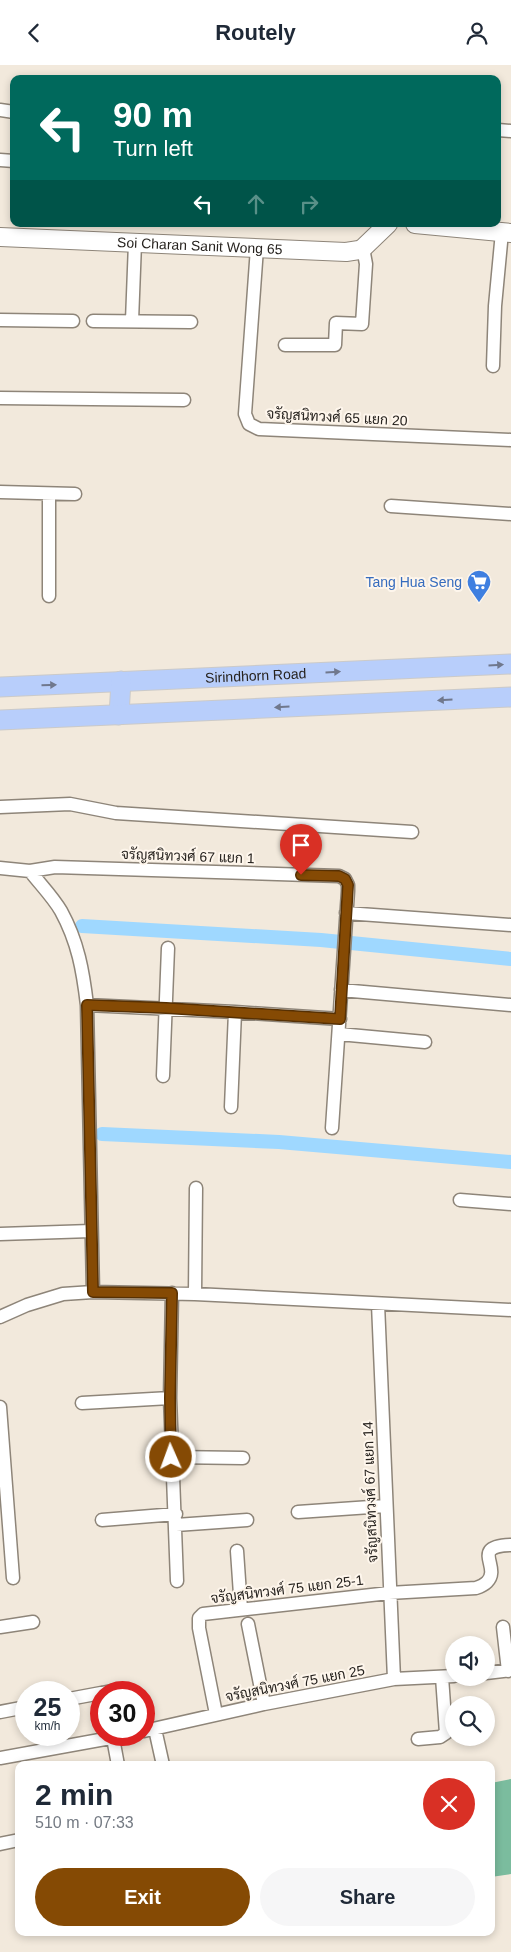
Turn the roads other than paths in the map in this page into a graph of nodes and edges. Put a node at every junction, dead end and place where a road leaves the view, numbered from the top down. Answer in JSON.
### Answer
{"nodes":[{"id":1,"x":385,"y":227,"type":"edge"},
{"id":2,"x":450,"y":227,"type":"edge"},
{"id":3,"x":507,"y":232,"type":"edge"},
{"id":4,"x":0,"y":237,"type":"edge"},
{"id":5,"x":134,"y":243,"type":"junction"},
{"id":6,"x":257,"y":248,"type":"junction"},
{"id":7,"x":363,"y":248,"type":"junction"},
{"id":8,"x":0,"y":320,"type":"edge"},
{"id":9,"x":73,"y":321,"type":"dead end"},
{"id":10,"x":93,"y":321,"type":"dead end"},
{"id":11,"x":132,"y":321,"type":"junction"},
{"id":12,"x":191,"y":322,"type":"dead end"},
{"id":13,"x":285,"y":345,"type":"dead end"},
{"id":14,"x":493,"y":366,"type":"dead end"},
{"id":15,"x":0,"y":398,"type":"edge"},
{"id":16,"x":184,"y":400,"type":"dead end"},
{"id":17,"x":511,"y":440,"type":"edge"},
{"id":18,"x":0,"y":492,"type":"edge"},
{"id":19,"x":50,"y":494,"type":"junction"},
{"id":20,"x":75,"y":494,"type":"dead end"},
{"id":21,"x":391,"y":506,"type":"dead end"},
{"id":22,"x":511,"y":514,"type":"edge"},
{"id":23,"x":49,"y":596,"type":"dead end"},
{"id":24,"x":511,"y":664,"type":"edge"},
{"id":25,"x":121,"y":681,"type":"junction"},
{"id":26,"x":95,"y":683,"type":"junction"},
{"id":27,"x":0,"y":687,"type":"edge"},
{"id":28,"x":511,"y":697,"type":"edge"},
{"id":29,"x":94,"y":715,"type":"junction"},
{"id":30,"x":119,"y":715,"type":"junction"},
{"id":31,"x":0,"y":720,"type":"edge"},
{"id":32,"x":0,"y":807,"type":"edge"},
{"id":33,"x":412,"y":832,"type":"dead end"},
{"id":34,"x":0,"y":868,"type":"edge"},
{"id":35,"x":30,"y":871,"type":"junction"},
{"id":36,"x":346,"y":913,"type":"junction"},
{"id":37,"x":511,"y":925,"type":"edge"},
{"id":38,"x":168,"y":948,"type":"dead end"},
{"id":39,"x":341,"y":989,"type":"junction"},
{"id":40,"x":87,"y":1005,"type":"junction"},
{"id":41,"x":511,"y":1005,"type":"edge"},
{"id":42,"x":166,"y":1008,"type":"junction"},
{"id":43,"x":235,"y":1012,"type":"junction"},
{"id":44,"x":340,"y":1019,"type":"junction"},
{"id":45,"x":339,"y":1034,"type":"junction"},
{"id":46,"x":425,"y":1043,"type":"dead end"},
{"id":47,"x":164,"y":1076,"type":"dead end"},
{"id":48,"x":231,"y":1107,"type":"dead end"},
{"id":49,"x":332,"y":1128,"type":"dead end"},
{"id":50,"x":196,"y":1188,"type":"dead end"},
{"id":51,"x":460,"y":1200,"type":"dead end"},
{"id":52,"x":511,"y":1204,"type":"edge"},
{"id":53,"x":91,"y":1231,"type":"junction"},
{"id":54,"x":0,"y":1234,"type":"edge"},
{"id":55,"x":93,"y":1292,"type":"junction"},
{"id":56,"x":172,"y":1293,"type":"junction"},
{"id":57,"x":195,"y":1294,"type":"junction"},
{"id":58,"x":378,"y":1304,"type":"junction"},
{"id":59,"x":511,"y":1310,"type":"edge"},
{"id":60,"x":0,"y":1317,"type":"edge"},
{"id":61,"x":170,"y":1398,"type":"junction"},
{"id":62,"x":82,"y":1403,"type":"dead end"},
{"id":63,"x":0,"y":1407,"type":"edge"},
{"id":64,"x":171,"y":1457,"type":"junction"},
{"id":65,"x":243,"y":1458,"type":"dead end"},
{"id":66,"x":385,"y":1507,"type":"junction"},
{"id":67,"x":298,"y":1512,"type":"dead end"},
{"id":68,"x":102,"y":1520,"type":"dead end"},
{"id":69,"x":176,"y":1520,"type":"junction"},
{"id":70,"x":247,"y":1520,"type":"dead end"},
{"id":71,"x":511,"y":1545,"type":"edge"},
{"id":72,"x":237,"y":1551,"type":"dead end"},
{"id":73,"x":13,"y":1578,"type":"dead end"},
{"id":74,"x":177,"y":1581,"type":"dead end"},
{"id":75,"x":389,"y":1593,"type":"junction"},
{"id":76,"x":241,"y":1609,"type":"junction"},
{"id":77,"x":33,"y":1622,"type":"dead end"},
{"id":78,"x":248,"y":1624,"type":"dead end"},
{"id":79,"x":0,"y":1627,"type":"edge"},
{"id":80,"x":503,"y":1627,"type":"dead end"},
{"id":81,"x":510,"y":1671,"type":"edge"},
{"id":82,"x":495,"y":1672,"type":"edge"},
{"id":83,"x":445,"y":1677,"type":"edge"},
{"id":84,"x":394,"y":1679,"type":"junction"},
{"id":85,"x":448,"y":1686,"type":"edge"},
{"id":86,"x":264,"y":1704,"type":"junction"},
{"id":87,"x":15,"y":1709,"type":"edge"},
{"id":88,"x":0,"y":1712,"type":"edge"},
{"id":89,"x":216,"y":1715,"type":"junction"},
{"id":90,"x":155,"y":1729,"type":"edge"},
{"id":91,"x":418,"y":1739,"type":"dead end"},
{"id":92,"x":90,"y":1742,"type":"edge"},
{"id":93,"x":155,"y":1743,"type":"edge"},
{"id":94,"x":114,"y":1746,"type":"edge"},
{"id":95,"x":30,"y":1752,"type":"junction"},
{"id":96,"x":0,"y":1757,"type":"edge"},
{"id":97,"x":31,"y":1761,"type":"edge"},
{"id":98,"x":117,"y":1761,"type":"edge"},
{"id":99,"x":162,"y":1761,"type":"edge"},
{"id":100,"x":15,"y":1841,"type":"edge"},
{"id":101,"x":0,"y":1844,"type":"edge"}],
"edges":[{"from":1,"to":7,"type":"street"},
{"from":2,"to":3,"type":"street"},
{"from":3,"to":14,"type":"street"},
{"from":4,"to":5,"type":"street","name":"Soi Charan Sanit Wong 65"},
{"from":5,"to":6,"type":"street","name":"Soi Charan Sanit Wong 65"},
{"from":5,"to":11,"type":"street"},
{"from":6,"to":7,"type":"street","name":"Soi Charan Sanit Wong 65"},
{"from":6,"to":17,"type":"street","name":"จรัญสนิทวงศ์ 65 แยก 20"},
{"from":7,"to":13,"type":"street"},
{"from":8,"to":9,"type":"street"},
{"from":10,"to":11,"type":"street"},
{"from":11,"to":12,"type":"street"},
{"from":15,"to":16,"type":"street"},
{"from":18,"to":19,"type":"street"},
{"from":19,"to":20,"type":"street"},
{"from":19,"to":23,"type":"street"},
{"from":21,"to":22,"type":"street"},
{"from":25,"to":24,"type":"main road","name":"Sirindhorn Road","one_way":true},
{"from":25,"to":26,"type":"main road","name":"Sirindhorn Road"},
{"from":25,"to":30,"type":"main road"},
{"from":27,"to":26,"type":"main road","name":"Sirindhorn Road","one_way":true},
{"from":26,"to":29,"type":"main road"},
{"from":28,"to":30,"type":"main road","one_way":true},
{"from":29,"to":30,"type":"main road"},
{"from":29,"to":31,"type":"main road"},
{"from":32,"to":33,"type":"street"},
{"from":34,"to":35,"type":"street","name":"จรัญสนิทวงศ์ 67 แยก 1"},
{"from":35,"to":36,"type":"street","name":"จรัญสนิทวงศ์ 67 แยก 1"},
{"from":35,"to":40,"type":"street"},
{"from":36,"to":37,"type":"street"},
{"from":36,"to":39,"type":"street"},
{"from":38,"to":42,"type":"street"},
{"from":39,"to":41,"type":"street"},
{"from":39,"to":44,"type":"street"},
{"from":40,"to":42,"type":"street"},
{"from":40,"to":53,"type":"street"},
{"from":42,"to":43,"type":"street"},
{"from":42,"to":47,"type":"street"},
{"from":43,"to":44,"type":"street"},
{"from":43,"to":48,"type":"street"},
{"from":44,"to":45,"type":"street"},
{"from":45,"to":46,"type":"street"},
{"from":45,"to":49,"type":"street"},
{"from":50,"to":57,"type":"street"},
{"from":51,"to":52,"type":"street"},
{"from":53,"to":54,"type":"street"},
{"from":53,"to":55,"type":"street"},
{"from":55,"to":56,"type":"street"},
{"from":55,"to":60,"type":"street"},
{"from":56,"to":57,"type":"street"},
{"from":56,"to":61,"type":"street"},
{"from":57,"to":58,"type":"street"},
{"from":58,"to":59,"type":"street"},
{"from":58,"to":66,"type":"street","name":"จรัญสนิทวงศ์ 67 แยก 14"},
{"from":61,"to":62,"type":"street"},
{"from":61,"to":64,"type":"street"},
{"from":63,"to":73,"type":"street"},
{"from":64,"to":65,"type":"street"},
{"from":64,"to":69,"type":"street"},
{"from":66,"to":67,"type":"street"},
{"from":66,"to":75,"type":"street","name":"จรัญสนิทวงศ์ 67 แยก 14"},
{"from":68,"to":69,"type":"street"},
{"from":69,"to":70,"type":"street"},
{"from":69,"to":74,"type":"street"},
{"from":71,"to":75,"type":"street","name":"จรัญสนิทวงศ์ 75 แยก 25-1"},
{"from":72,"to":76,"type":"street"},
{"from":75,"to":76,"type":"street","name":"จรัญสนิทวงศ์ 75 แยก 25-1"},
{"from":75,"to":84,"type":"street","name":"จรัญสนิทวงศ์ 67 แยก 14"},
{"from":76,"to":89,"type":"street","name":"จรัญสนิทวงศ์ 75 แยก 25-1"},
{"from":77,"to":79,"type":"street"},
{"from":78,"to":86,"type":"street"},
{"from":80,"to":81,"type":"street"},
{"from":81,"to":82,"type":"street"},
{"from":83,"to":84,"type":"street","name":"จรัญสนิทวงศ์ 75 แยก 25"},
{"from":84,"to":86,"type":"street","name":"จรัญสนิทวงศ์ 75 แยก 25"},
{"from":85,"to":91,"type":"street"},
{"from":86,"to":89,"type":"street","name":"จรัญสนิทวงศ์ 75 แยก 25"},
{"from":87,"to":88,"type":"street"},
{"from":89,"to":90,"type":"street","name":"จรัญสนิทวงศ์ 75 แยก 25"},
{"from":92,"to":95,"type":"street"},
{"from":93,"to":99,"type":"street"},
{"from":94,"to":98,"type":"street"},
{"from":95,"to":96,"type":"street"},
{"from":95,"to":97,"type":"street"},
{"from":100,"to":101,"type":"street"}]}
